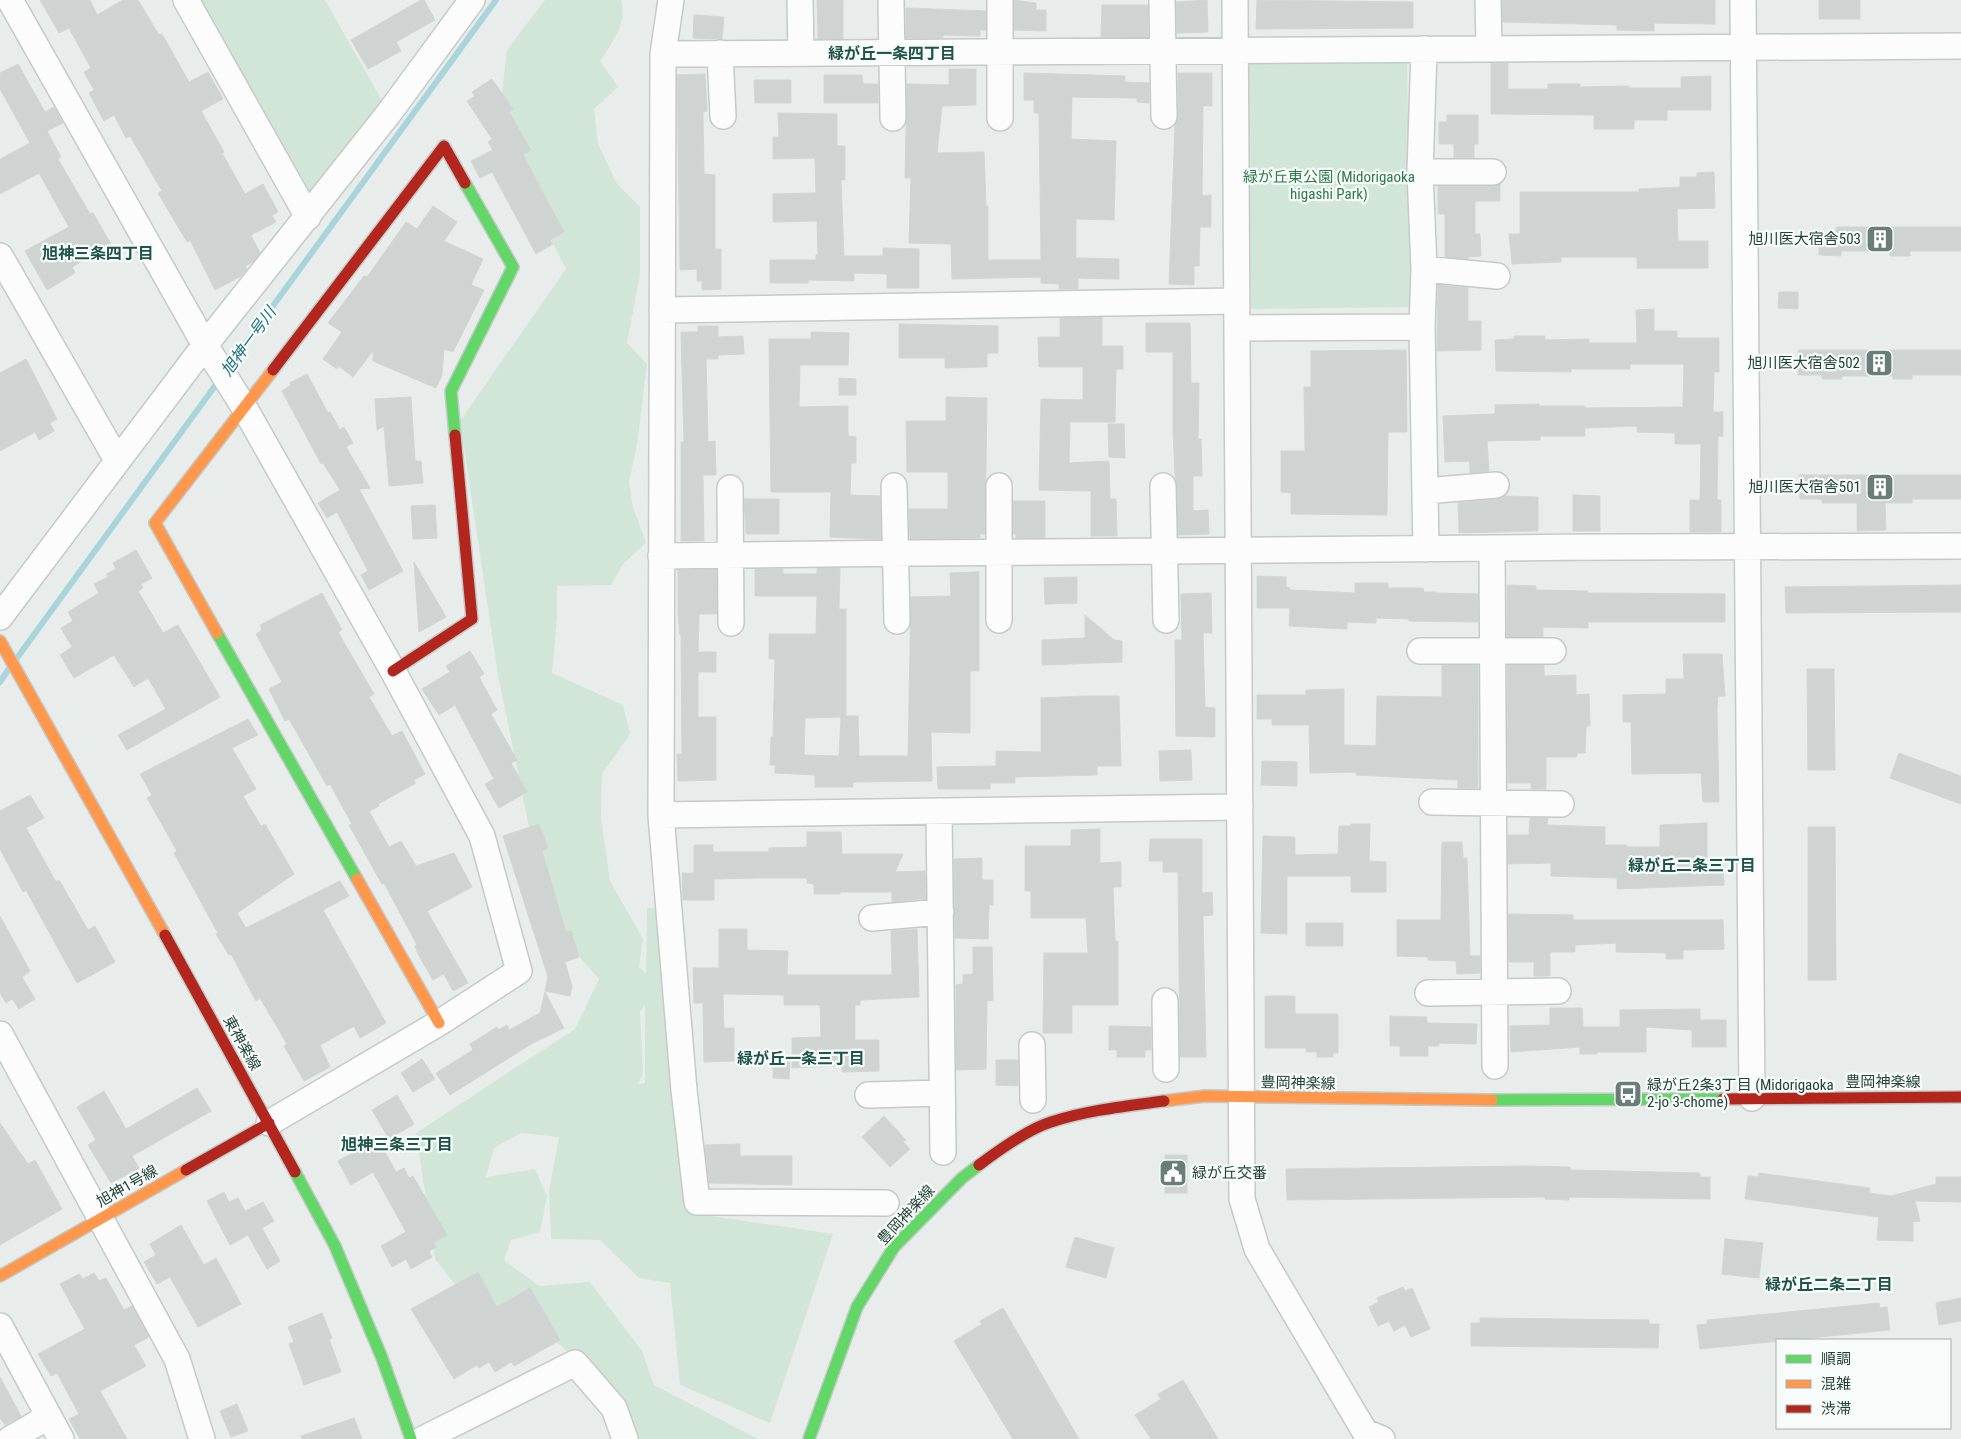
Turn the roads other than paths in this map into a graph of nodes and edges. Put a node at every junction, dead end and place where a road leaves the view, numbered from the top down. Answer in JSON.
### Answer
{"nodes":[{"id":1,"x":10,"y":0,"type":"edge"},
{"id":2,"x":186,"y":0,"type":"edge"},
{"id":3,"x":472,"y":0,"type":"edge"},
{"id":4,"x":672,"y":0,"type":"edge"},
{"id":5,"x":800,"y":0,"type":"edge"},
{"id":6,"x":891,"y":0,"type":"edge"},
{"id":7,"x":1000,"y":0,"type":"edge"},
{"id":8,"x":1162,"y":0,"type":"edge"},
{"id":9,"x":1235,"y":0,"type":"edge"},
{"id":10,"x":1488,"y":0,"type":"edge"},
{"id":11,"x":1743,"y":0,"type":"edge"},
{"id":12,"x":1961,"y":46,"type":"edge"},
{"id":13,"x":1743,"y":47,"type":"junction"},
{"id":14,"x":1489,"y":48,"type":"junction"},
{"id":15,"x":1424,"y":49,"type":"junction"},
{"id":16,"x":1163,"y":50,"type":"junction"},
{"id":17,"x":1235,"y":50,"type":"junction"},
{"id":18,"x":1000,"y":51,"type":"junction"},
{"id":19,"x":801,"y":52,"type":"junction"},
{"id":20,"x":892,"y":52,"type":"junction"},
{"id":21,"x":720,"y":53,"type":"junction"},
{"id":22,"x":662,"y":54,"type":"junction"},
{"id":23,"x":723,"y":116,"type":"dead end"},
{"id":24,"x":1164,"y":116,"type":"dead end"},
{"id":25,"x":893,"y":118,"type":"dead end"},
{"id":26,"x":1000,"y":118,"type":"dead end"},
{"id":27,"x":1420,"y":172,"type":"junction"},
{"id":28,"x":1494,"y":172,"type":"dead end"},
{"id":29,"x":308,"y":217,"type":"junction"},
{"id":30,"x":0,"y":256,"type":"edge"},
{"id":31,"x":1424,"y":269,"type":"junction"},
{"id":32,"x":1497,"y":276,"type":"dead end"},
{"id":33,"x":1236,"y":301,"type":"junction"},
{"id":34,"x":662,"y":310,"type":"junction"},
{"id":35,"x":1422,"y":327,"type":"junction"},
{"id":36,"x":1237,"y":328,"type":"junction"},
{"id":37,"x":211,"y":355,"type":"junction"},
{"id":38,"x":239,"y":400,"type":"junction"},
{"id":39,"x":117,"y":460,"type":"junction"},
{"id":40,"x":1496,"y":485,"type":"dead end"},
{"id":41,"x":894,"y":486,"type":"dead end"},
{"id":42,"x":999,"y":486,"type":"dead end"},
{"id":43,"x":1163,"y":486,"type":"dead end"},
{"id":44,"x":730,"y":488,"type":"dead end"},
{"id":45,"x":1425,"y":491,"type":"junction"},
{"id":46,"x":1747,"y":546,"type":"junction"},
{"id":47,"x":1961,"y":546,"type":"edge"},
{"id":48,"x":1238,"y":549,"type":"junction"},
{"id":49,"x":1426,"y":549,"type":"junction"},
{"id":50,"x":1492,"y":549,"type":"junction"},
{"id":51,"x":1164,"y":551,"type":"junction"},
{"id":52,"x":895,"y":552,"type":"junction"},
{"id":53,"x":999,"y":552,"type":"junction"},
{"id":54,"x":730,"y":555,"type":"junction"},
{"id":55,"x":661,"y":556,"type":"junction"},
{"id":56,"x":0,"y":617,"type":"edge"},
{"id":57,"x":999,"y":620,"type":"dead end"},
{"id":58,"x":1166,"y":620,"type":"dead end"},
{"id":59,"x":897,"y":621,"type":"dead end"},
{"id":60,"x":732,"y":623,"type":"dead end"},
{"id":61,"x":2,"y":644,"type":"edge"},
{"id":62,"x":1493,"y":650,"type":"junction"},
{"id":63,"x":1420,"y":651,"type":"dead end"},
{"id":64,"x":1553,"y":651,"type":"dead end"},
{"id":65,"x":393,"y":671,"type":"junction"},
{"id":66,"x":1432,"y":802,"type":"dead end"},
{"id":67,"x":1493,"y":804,"type":"junction"},
{"id":68,"x":1561,"y":804,"type":"dead end"},
{"id":69,"x":1240,"y":807,"type":"junction"},
{"id":70,"x":939,"y":811,"type":"junction"},
{"id":71,"x":661,"y":814,"type":"junction"},
{"id":72,"x":941,"y":912,"type":"junction"},
{"id":73,"x":872,"y":918,"type":"dead end"},
{"id":74,"x":1558,"y":990,"type":"dead end"},
{"id":75,"x":1494,"y":992,"type":"junction"},
{"id":76,"x":1428,"y":993,"type":"dead end"},
{"id":77,"x":1164,"y":1001,"type":"dead end"},
{"id":78,"x":438,"y":1023,"type":"junction"},
{"id":79,"x":0,"y":1034,"type":"edge"},
{"id":80,"x":1032,"y":1045,"type":"dead end"},
{"id":81,"x":1494,"y":1066,"type":"dead end"},
{"id":82,"x":1166,"y":1069,"type":"dead end"},
{"id":83,"x":942,"y":1093,"type":"junction"},
{"id":84,"x":868,"y":1095,"type":"dead end"},
{"id":85,"x":1241,"y":1097,"type":"junction"},
{"id":86,"x":1961,"y":1097,"type":"edge"},
{"id":87,"x":1752,"y":1098,"type":"junction"},
{"id":88,"x":1034,"y":1100,"type":"dead end"},
{"id":89,"x":269,"y":1122,"type":"junction"},
{"id":90,"x":943,"y":1152,"type":"dead end"},
{"id":91,"x":886,"y":1203,"type":"dead end"},
{"id":92,"x":102,"y":1218,"type":"junction"},
{"id":93,"x":0,"y":1276,"type":"edge"},
{"id":94,"x":0,"y":1326,"type":"edge"},
{"id":95,"x":48,"y":1417,"type":"junction"},
{"id":96,"x":10,"y":1439,"type":"edge"},
{"id":97,"x":60,"y":1439,"type":"edge"},
{"id":98,"x":202,"y":1439,"type":"edge"},
{"id":99,"x":411,"y":1439,"type":"edge"},
{"id":100,"x":423,"y":1439,"type":"edge"},
{"id":101,"x":625,"y":1439,"type":"edge"},
{"id":102,"x":809,"y":1439,"type":"edge"},
{"id":103,"x":1382,"y":1439,"type":"edge"}],
"edges":[{"from":1,"to":37,"type":"street"},
{"from":2,"to":29,"type":"street"},
{"from":3,"to":29,"type":"street"},
{"from":4,"to":22,"type":"street"},
{"from":5,"to":19,"type":"street"},
{"from":6,"to":20,"type":"street"},
{"from":7,"to":18,"type":"street"},
{"from":8,"to":16,"type":"street"},
{"from":9,"to":17,"type":"street"},
{"from":10,"to":14,"type":"street"},
{"from":11,"to":13,"type":"street"},
{"from":12,"to":13,"type":"street"},
{"from":13,"to":14,"type":"street"},
{"from":13,"to":46,"type":"street"},
{"from":14,"to":15,"type":"street"},
{"from":15,"to":17,"type":"street"},
{"from":15,"to":27,"type":"street"},
{"from":16,"to":17,"type":"street"},
{"from":16,"to":18,"type":"street"},
{"from":16,"to":24,"type":"street"},
{"from":17,"to":33,"type":"street"},
{"from":18,"to":20,"type":"street"},
{"from":18,"to":26,"type":"street"},
{"from":19,"to":20,"type":"street"},
{"from":19,"to":21,"type":"street"},
{"from":20,"to":25,"type":"street"},
{"from":21,"to":22,"type":"street"},
{"from":21,"to":23,"type":"street"},
{"from":22,"to":34,"type":"street"},
{"from":27,"to":28,"type":"street"},
{"from":27,"to":31,"type":"street"},
{"from":29,"to":37,"type":"street"},
{"from":30,"to":39,"type":"street"},
{"from":31,"to":32,"type":"street"},
{"from":31,"to":35,"type":"street"},
{"from":33,"to":34,"type":"street"},
{"from":33,"to":36,"type":"street"},
{"from":34,"to":55,"type":"street"},
{"from":35,"to":36,"type":"street"},
{"from":35,"to":45,"type":"street"},
{"from":36,"to":48,"type":"street"},
{"from":37,"to":38,"type":"street"},
{"from":37,"to":39,"type":"street"},
{"from":38,"to":65,"type":"street"},
{"from":38,"to":65,"type":"street"},
{"from":38,"to":78,"type":"street"},
{"from":39,"to":56,"type":"street"},
{"from":40,"to":45,"type":"street"},
{"from":41,"to":52,"type":"street"},
{"from":42,"to":53,"type":"street"},
{"from":43,"to":51,"type":"street"},
{"from":44,"to":54,"type":"street"},
{"from":45,"to":49,"type":"street"},
{"from":46,"to":47,"type":"street"},
{"from":46,"to":50,"type":"street"},
{"from":46,"to":87,"type":"street"},
{"from":48,"to":49,"type":"street"},
{"from":48,"to":51,"type":"street"},
{"from":48,"to":69,"type":"street"},
{"from":49,"to":50,"type":"street"},
{"from":50,"to":62,"type":"street"},
{"from":51,"to":53,"type":"street"},
{"from":51,"to":58,"type":"street"},
{"from":52,"to":53,"type":"street"},
{"from":52,"to":54,"type":"street"},
{"from":52,"to":59,"type":"street"},
{"from":53,"to":57,"type":"street"},
{"from":54,"to":55,"type":"street"},
{"from":54,"to":60,"type":"street"},
{"from":55,"to":71,"type":"street"},
{"from":61,"to":89,"type":"street","name":"東神楽線"},
{"from":62,"to":63,"type":"street"},
{"from":62,"to":64,"type":"street"},
{"from":62,"to":67,"type":"street"},
{"from":65,"to":78,"type":"street"},
{"from":66,"to":67,"type":"street"},
{"from":67,"to":68,"type":"street"},
{"from":67,"to":75,"type":"street"},
{"from":69,"to":70,"type":"street"},
{"from":69,"to":85,"type":"street"},
{"from":70,"to":71,"type":"street"},
{"from":70,"to":72,"type":"street"},
{"from":71,"to":91,"type":"street"},
{"from":72,"to":73,"type":"street"},
{"from":72,"to":83,"type":"street"},
{"from":74,"to":75,"type":"street"},
{"from":75,"to":76,"type":"street"},
{"from":75,"to":81,"type":"street"},
{"from":77,"to":82,"type":"street"},
{"from":78,"to":89,"type":"street"},
{"from":79,"to":92,"type":"street"},
{"from":80,"to":88,"type":"street"},
{"from":83,"to":84,"type":"street"},
{"from":83,"to":90,"type":"street"},
{"from":85,"to":87,"type":"street","name":"豊岡神楽線"},
{"from":85,"to":102,"type":"street","name":"豊岡神楽線"},
{"from":85,"to":103,"type":"street"},
{"from":86,"to":87,"type":"street","name":"豊岡神楽線"},
{"from":89,"to":92,"type":"street","name":"旭神1号線"},
{"from":89,"to":99,"type":"street","name":"東神楽線"},
{"from":92,"to":93,"type":"street","name":"旭神1号線"},
{"from":92,"to":98,"type":"street"},
{"from":94,"to":95,"type":"street"},
{"from":95,"to":96,"type":"street"},
{"from":95,"to":97,"type":"street"},
{"from":100,"to":101,"type":"street"}]}
